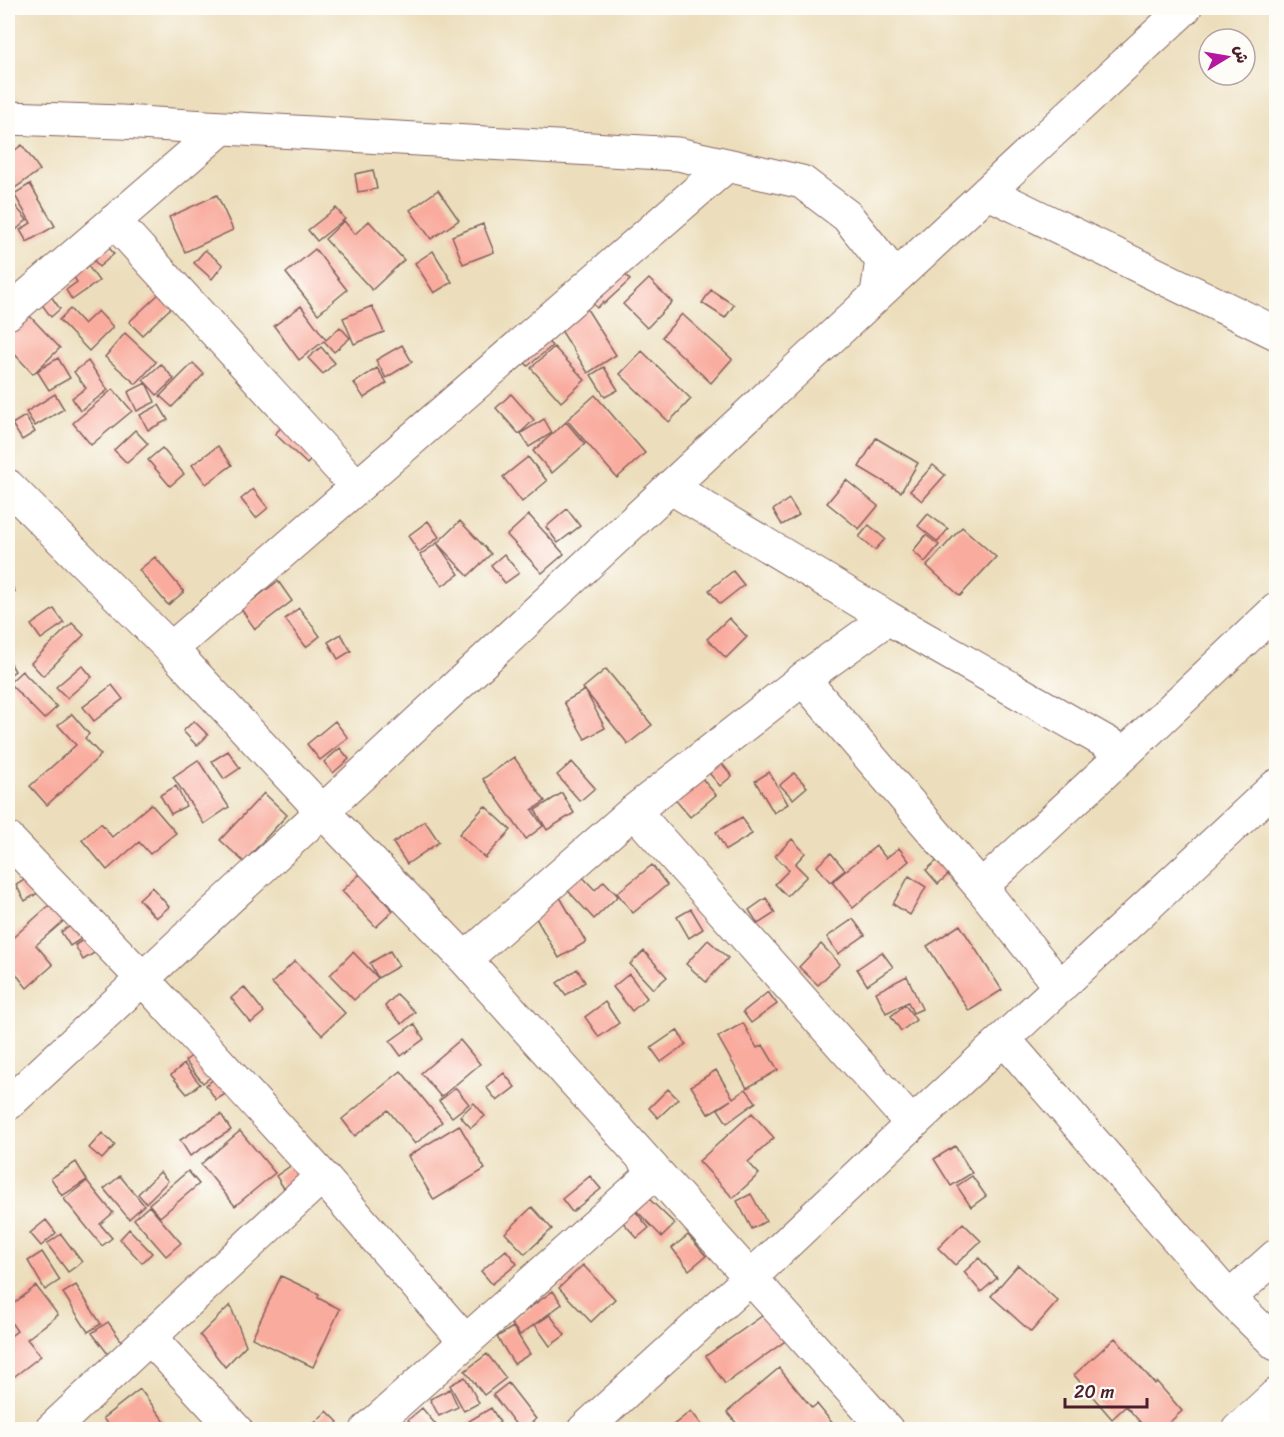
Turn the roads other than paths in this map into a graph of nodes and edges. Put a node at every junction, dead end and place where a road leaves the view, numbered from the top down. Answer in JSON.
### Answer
{"nodes":[{"id":1,"x":1185,"y":8,"type":"edge"},
{"id":2,"x":8,"y":118,"type":"edge"},
{"id":3,"x":222,"y":128,"type":"junction"},
{"id":4,"x":727,"y":165,"type":"junction"},
{"id":5,"x":987,"y":192,"type":"junction"},
{"id":6,"x":114,"y":221,"type":"junction"},
{"id":7,"x":877,"y":294,"type":"junction"},
{"id":8,"x":8,"y":313,"type":"edge"},
{"id":9,"x":1276,"y":333,"type":"edge"},
{"id":10,"x":8,"y":486,"type":"edge"},
{"id":11,"x":357,"y":487,"type":"junction"},
{"id":12,"x":670,"y":487,"type":"junction"},
{"id":13,"x":1276,"y":610,"type":"edge"},
{"id":14,"x":888,"y":618,"type":"junction"},
{"id":15,"x":171,"y":649,"type":"junction"},
{"id":16,"x":802,"y":679,"type":"junction"},
{"id":17,"x":1125,"y":753,"type":"junction"},
{"id":18,"x":1276,"y":786,"type":"edge"},
{"id":19,"x":322,"y":811,"type":"junction"},
{"id":20,"x":634,"y":811,"type":"junction"},
{"id":21,"x":8,"y":839,"type":"edge"},
{"id":22,"x":981,"y":887,"type":"junction"},
{"id":23,"x":465,"y":960,"type":"junction"},
{"id":24,"x":142,"y":978,"type":"junction"},
{"id":25,"x":1060,"y":987,"type":"junction"},
{"id":26,"x":1004,"y":1039,"type":"junction"},
{"id":27,"x":8,"y":1104,"type":"edge"},
{"id":28,"x":912,"y":1124,"type":"junction"},
{"id":29,"x":655,"y":1172,"type":"junction"},
{"id":30,"x":322,"y":1176,"type":"junction"},
{"id":31,"x":1276,"y":1256,"type":"edge"},
{"id":32,"x":750,"y":1278,"type":"junction"},
{"id":33,"x":1228,"y":1298,"type":"junction"},
{"id":34,"x":150,"y":1338,"type":"junction"},
{"id":35,"x":465,"y":1341,"type":"junction"},
{"id":36,"x":1276,"y":1344,"type":"edge"},
{"id":37,"x":1276,"y":1395,"type":"edge"},
{"id":38,"x":51,"y":1430,"type":"edge"},
{"id":39,"x":236,"y":1430,"type":"edge"},
{"id":40,"x":367,"y":1430,"type":"edge"},
{"id":41,"x":584,"y":1430,"type":"edge"},
{"id":42,"x":887,"y":1430,"type":"edge"},
{"id":43,"x":1238,"y":1430,"type":"edge"}],
"edges":[{"from":1,"to":5,"type":"street"},
{"from":2,"to":3,"type":"street"},
{"from":3,"to":4,"type":"street"},
{"from":3,"to":6,"type":"street"},
{"from":4,"to":7,"type":"street"},
{"from":4,"to":11,"type":"street"},
{"from":5,"to":7,"type":"street"},
{"from":5,"to":9,"type":"street"},
{"from":6,"to":8,"type":"street"},
{"from":6,"to":11,"type":"street"},
{"from":7,"to":12,"type":"street"},
{"from":10,"to":15,"type":"street"},
{"from":11,"to":15,"type":"street"},
{"from":12,"to":14,"type":"street"},
{"from":12,"to":19,"type":"street"},
{"from":13,"to":17,"type":"street"},
{"from":14,"to":16,"type":"street"},
{"from":14,"to":17,"type":"street"},
{"from":15,"to":19,"type":"street"},
{"from":16,"to":20,"type":"street"},
{"from":16,"to":22,"type":"street"},
{"from":17,"to":22,"type":"street"},
{"from":18,"to":25,"type":"street"},
{"from":19,"to":23,"type":"street"},
{"from":19,"to":24,"type":"street"},
{"from":20,"to":23,"type":"street"},
{"from":20,"to":28,"type":"street"},
{"from":21,"to":24,"type":"street"},
{"from":22,"to":25,"type":"street"},
{"from":23,"to":29,"type":"street"},
{"from":24,"to":27,"type":"street"},
{"from":24,"to":30,"type":"street"},
{"from":25,"to":26,"type":"street"},
{"from":26,"to":28,"type":"street"},
{"from":26,"to":33,"type":"street"},
{"from":28,"to":32,"type":"street"},
{"from":29,"to":32,"type":"street"},
{"from":29,"to":35,"type":"street"},
{"from":30,"to":34,"type":"street"},
{"from":30,"to":35,"type":"street"},
{"from":31,"to":33,"type":"street"},
{"from":32,"to":41,"type":"street"},
{"from":32,"to":42,"type":"street"},
{"from":33,"to":36,"type":"street"},
{"from":34,"to":38,"type":"street"},
{"from":34,"to":39,"type":"street"},
{"from":35,"to":40,"type":"street"},
{"from":37,"to":43,"type":"street"}]}
